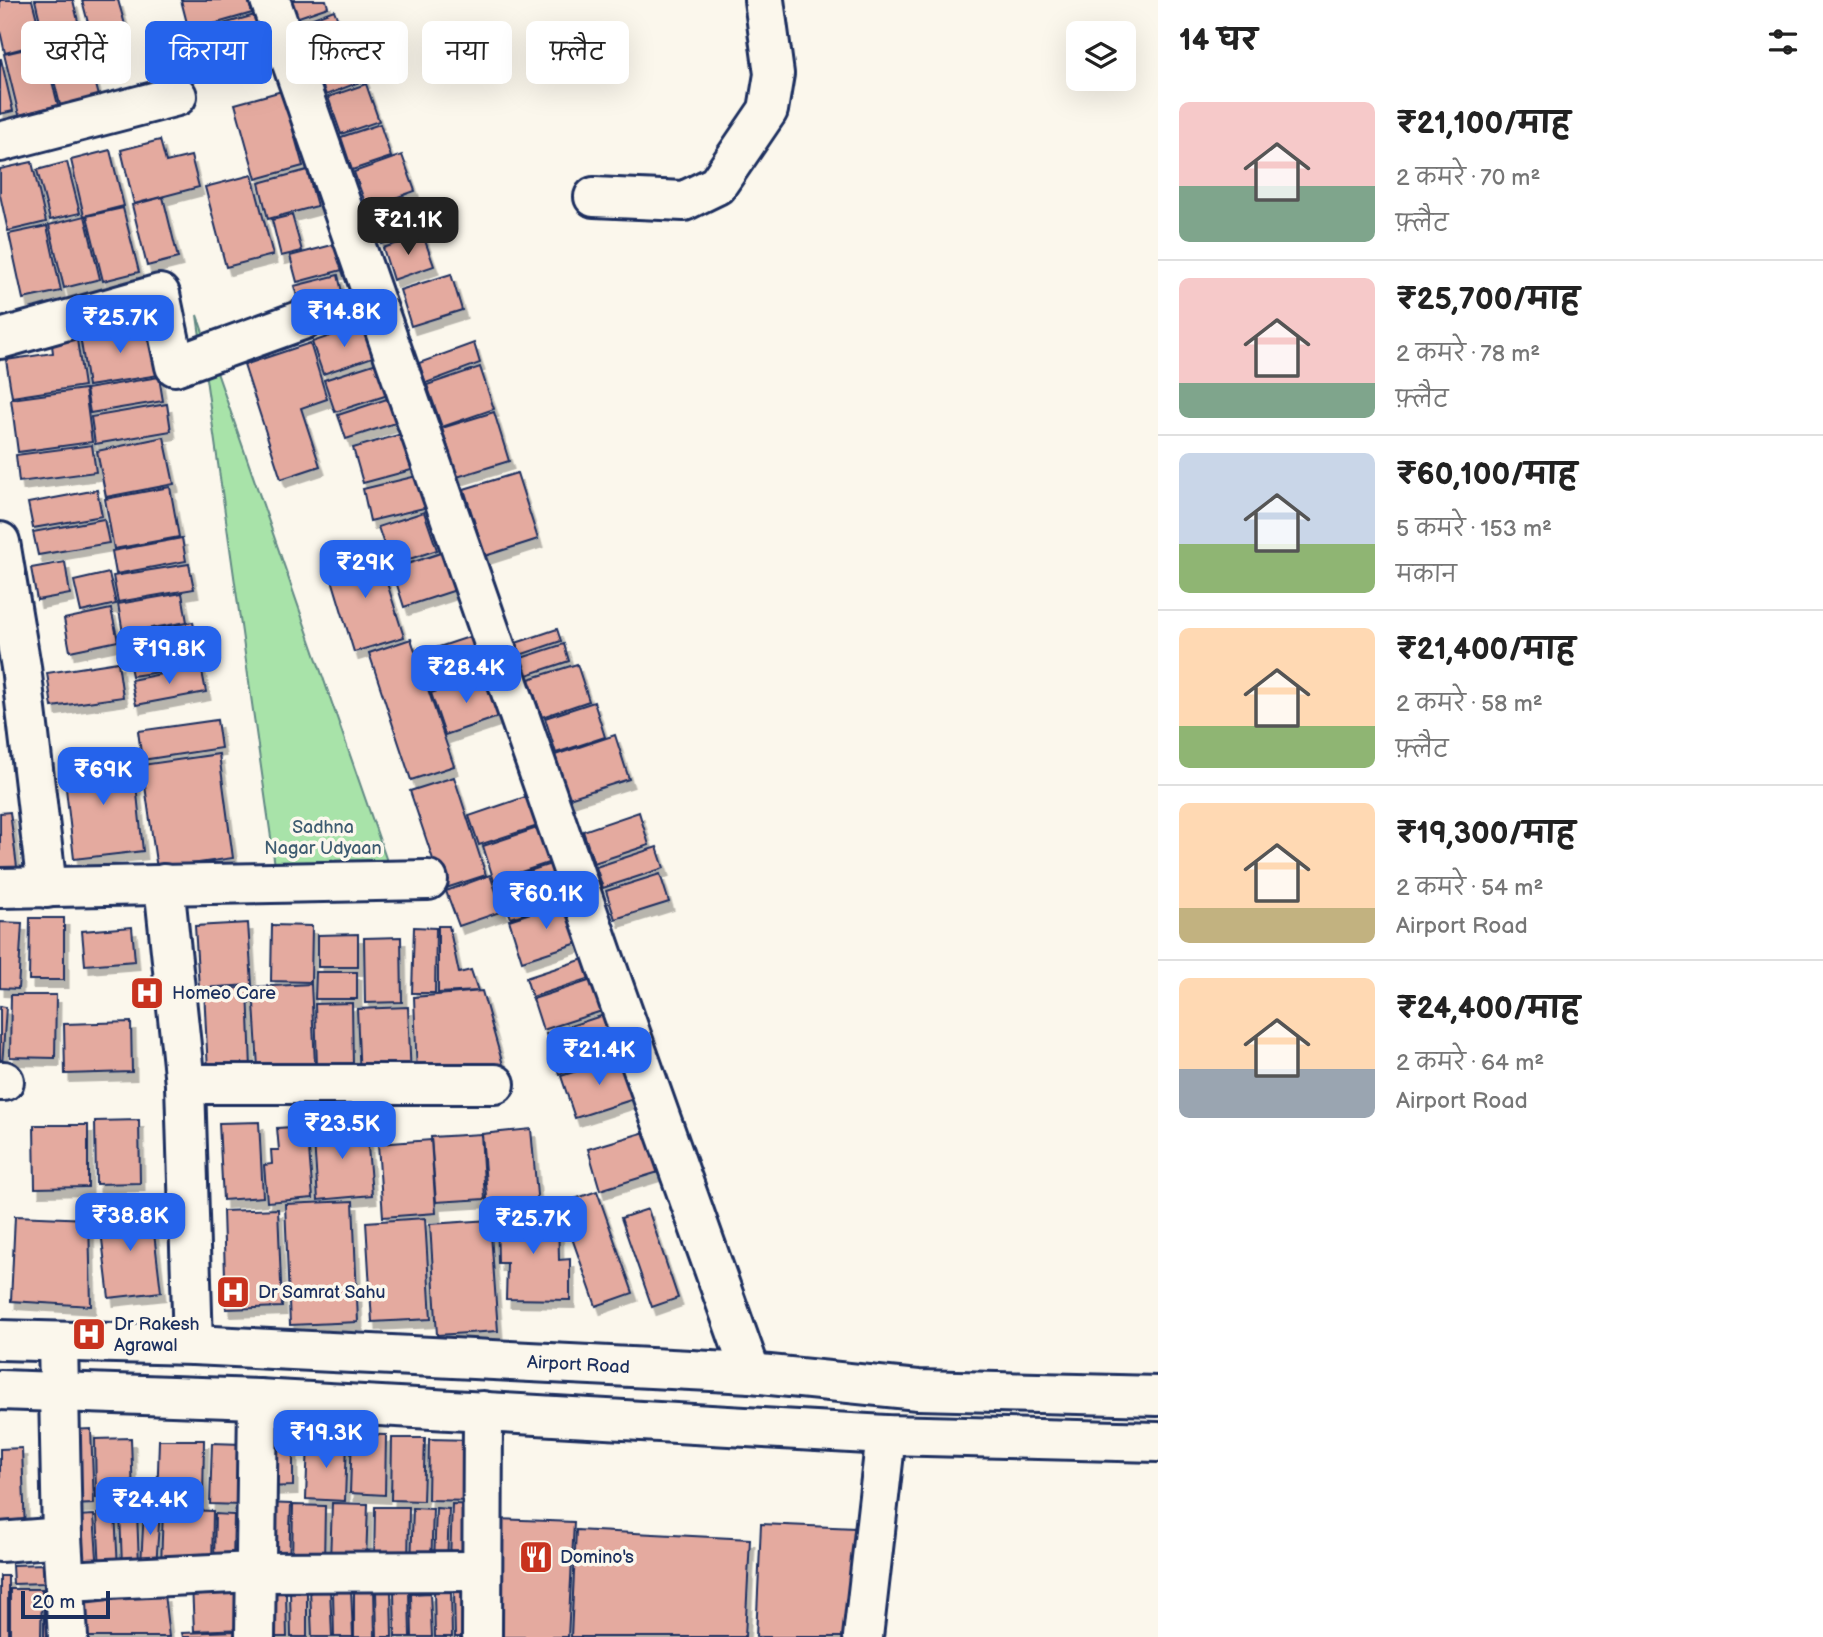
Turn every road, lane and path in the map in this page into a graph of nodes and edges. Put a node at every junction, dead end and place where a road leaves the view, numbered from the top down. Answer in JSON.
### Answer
{"nodes":[{"id":1,"x":270,"y":0,"type":"edge"},
{"id":2,"x":764,"y":0,"type":"edge"},
{"id":3,"x":177,"y":96,"type":"dead end"},
{"id":4,"x":0,"y":142,"type":"edge"},
{"id":5,"x":594,"y":197,"type":"dead end"},
{"id":6,"x":304,"y":319,"type":"dead end"},
{"id":7,"x":0,"y":340,"type":"edge"},
{"id":8,"x":0,"y":542,"type":"edge"},
{"id":9,"x":428,"y":880,"type":"dead end"},
{"id":10,"x":164,"y":884,"type":"junction"},
{"id":11,"x":0,"y":888,"type":"edge"},
{"id":12,"x":47,"y":888,"type":"junction"},
{"id":13,"x":185,"y":1084,"type":"junction"},
{"id":14,"x":495,"y":1084,"type":"dead end"},
{"id":15,"x":0,"y":1340,"type":"edge"},
{"id":16,"x":58,"y":1342,"type":"junction"},
{"id":17,"x":193,"y":1345,"type":"junction"},
{"id":18,"x":751,"y":1373,"type":"junction"},
{"id":19,"x":0,"y":1390,"type":"edge"},
{"id":20,"x":59,"y":1391,"type":"junction"},
{"id":21,"x":1158,"y":1396,"type":"edge"},
{"id":22,"x":258,"y":1399,"type":"junction"},
{"id":23,"x":483,"y":1411,"type":"junction"},
{"id":24,"x":886,"y":1436,"type":"junction"},
{"id":25,"x":1158,"y":1442,"type":"edge"},
{"id":26,"x":62,"y":1537,"type":"junction"},
{"id":27,"x":0,"y":1542,"type":"edge"},
{"id":28,"x":481,"y":1571,"type":"junction"},
{"id":29,"x":254,"y":1572,"type":"junction"},
{"id":30,"x":65,"y":1581,"type":"junction"},
{"id":31,"x":68,"y":1637,"type":"edge"},
{"id":32,"x":254,"y":1637,"type":"edge"},
{"id":33,"x":482,"y":1637,"type":"edge"},
{"id":34,"x":863,"y":1637,"type":"edge"}],
"edges":[{"from":1,"to":18,"type":"street"},
{"from":2,"to":5,"type":"street"},
{"from":3,"to":4,"type":"street"},
{"from":6,"to":7,"type":"street"},
{"from":8,"to":12,"type":"street"},
{"from":9,"to":10,"type":"street"},
{"from":10,"to":12,"type":"street"},
{"from":10,"to":13,"type":"street"},
{"from":11,"to":12,"type":"street"},
{"from":13,"to":14,"type":"street"},
{"from":13,"to":17,"type":"street"},
{"from":15,"to":16,"type":"street","name":"Airport Road"},
{"from":16,"to":17,"type":"street","name":"Airport Road"},
{"from":16,"to":20,"type":"street"},
{"from":17,"to":18,"type":"street","name":"Airport Road"},
{"from":18,"to":21,"type":"street","name":"Airport Road"},
{"from":19,"to":20,"type":"street"},
{"from":20,"to":22,"type":"street"},
{"from":20,"to":26,"type":"street"},
{"from":22,"to":23,"type":"street"},
{"from":22,"to":29,"type":"street"},
{"from":23,"to":24,"type":"street"},
{"from":23,"to":28,"type":"street"},
{"from":24,"to":25,"type":"street"},
{"from":24,"to":34,"type":"street"},
{"from":26,"to":27,"type":"street"},
{"from":26,"to":30,"type":"street"},
{"from":28,"to":29,"type":"street"},
{"from":28,"to":33,"type":"street"},
{"from":29,"to":30,"type":"street"},
{"from":29,"to":32,"type":"street"},
{"from":30,"to":31,"type":"street"}]}
